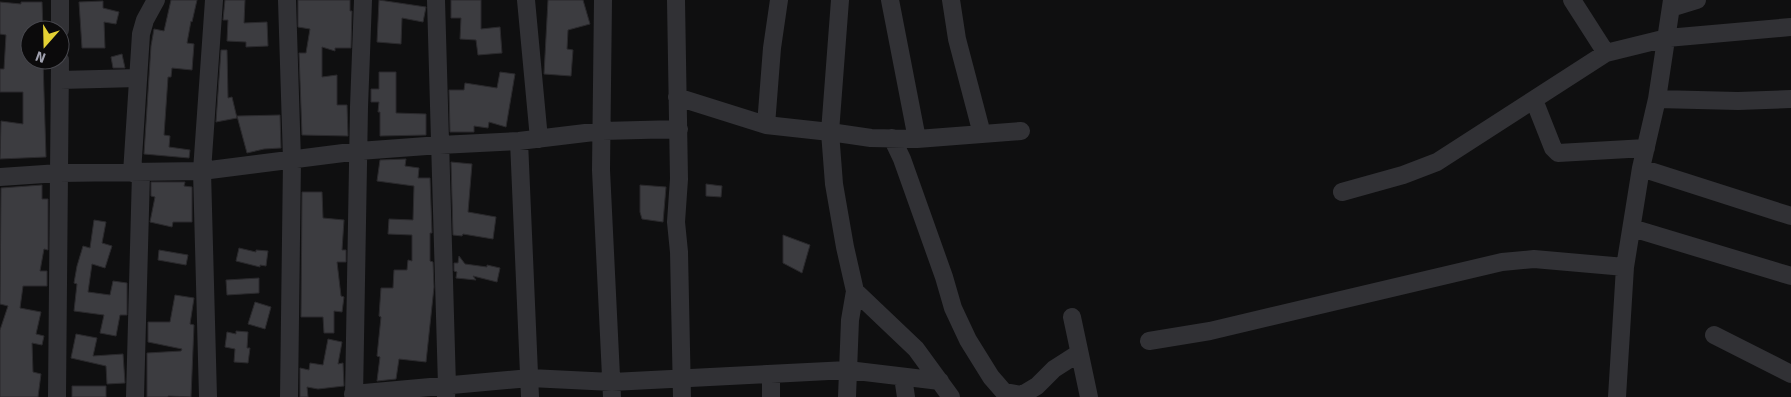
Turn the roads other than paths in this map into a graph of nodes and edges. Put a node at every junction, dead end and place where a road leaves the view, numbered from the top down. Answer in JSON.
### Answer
{"nodes":[{"id":1,"x":60,"y":0,"type":"edge"},
{"id":2,"x":156,"y":0,"type":"edge"},
{"id":3,"x":214,"y":0,"type":"edge"},
{"id":4,"x":287,"y":0,"type":"edge"},
{"id":5,"x":362,"y":0,"type":"edge"},
{"id":6,"x":436,"y":0,"type":"edge"},
{"id":7,"x":526,"y":0,"type":"edge"},
{"id":8,"x":602,"y":0,"type":"edge"},
{"id":9,"x":676,"y":0,"type":"edge"},
{"id":10,"x":780,"y":0,"type":"edge"},
{"id":11,"x":840,"y":0,"type":"edge"},
{"id":12,"x":890,"y":0,"type":"edge"},
{"id":13,"x":951,"y":0,"type":"edge"},
{"id":14,"x":1572,"y":0,"type":"edge"},
{"id":15,"x":1697,"y":0,"type":"edge"},
{"id":16,"x":1672,"y":4,"type":"edge"},
{"id":17,"x":60,"y":20,"type":"edge"},
{"id":18,"x":1791,"y":28,"type":"edge"},
{"id":19,"x":1667,"y":38,"type":"junction"},
{"id":20,"x":1606,"y":53,"type":"junction"},
{"id":21,"x":60,"y":70,"type":"edge"},
{"id":22,"x":138,"y":78,"type":"junction"},
{"id":23,"x":60,"y":80,"type":"junction"},
{"id":24,"x":677,"y":97,"type":"junction"},
{"id":25,"x":1658,"y":99,"type":"junction"},
{"id":26,"x":1791,"y":99,"type":"edge"},
{"id":27,"x":1534,"y":100,"type":"junction"},
{"id":28,"x":766,"y":126,"type":"junction"},
{"id":29,"x":679,"y":129,"type":"junction"},
{"id":30,"x":602,"y":131,"type":"junction"},
{"id":31,"x":1021,"y":131,"type":"dead end"},
{"id":32,"x":830,"y":132,"type":"junction"},
{"id":33,"x":982,"y":134,"type":"junction"},
{"id":34,"x":892,"y":138,"type":"junction"},
{"id":35,"x":539,"y":139,"type":"junction"},
{"id":36,"x":917,"y":139,"type":"junction"},
{"id":37,"x":520,"y":141,"type":"junction"},
{"id":38,"x":440,"y":144,"type":"junction"},
{"id":39,"x":1646,"y":148,"type":"junction"},
{"id":40,"x":359,"y":151,"type":"junction"},
{"id":41,"x":292,"y":160,"type":"junction"},
{"id":42,"x":1641,"y":168,"type":"junction"},
{"id":43,"x":202,"y":171,"type":"junction"},
{"id":44,"x":60,"y":173,"type":"junction"},
{"id":45,"x":136,"y":173,"type":"junction"},
{"id":46,"x":0,"y":177,"type":"edge"},
{"id":47,"x":1342,"y":192,"type":"dead end"},
{"id":48,"x":1791,"y":216,"type":"edge"},
{"id":49,"x":1632,"y":228,"type":"junction"},
{"id":50,"x":1625,"y":267,"type":"junction"},
{"id":51,"x":1791,"y":276,"type":"edge"},
{"id":52,"x":856,"y":291,"type":"junction"},
{"id":53,"x":1072,"y":317,"type":"dead end"},
{"id":54,"x":1714,"y":335,"type":"dead end"},
{"id":55,"x":1150,"y":341,"type":"dead end"},
{"id":56,"x":1079,"y":353,"type":"junction"},
{"id":57,"x":848,"y":370,"type":"junction"},
{"id":58,"x":1791,"y":374,"type":"edge"},
{"id":59,"x":771,"y":375,"type":"junction"},
{"id":60,"x":681,"y":377,"type":"junction"},
{"id":61,"x":902,"y":377,"type":"junction"},
{"id":62,"x":530,"y":378,"type":"junction"},
{"id":63,"x":940,"y":381,"type":"junction"},
{"id":64,"x":612,"y":390,"type":"edge"},
{"id":65,"x":446,"y":392,"type":"edge"},
{"id":66,"x":353,"y":396,"type":"edge"},
{"id":67,"x":57,"y":397,"type":"edge"},
{"id":68,"x":135,"y":397,"type":"edge"},
{"id":69,"x":208,"y":397,"type":"edge"},
{"id":70,"x":289,"y":397,"type":"edge"},
{"id":71,"x":530,"y":397,"type":"edge"},
{"id":72,"x":682,"y":397,"type":"edge"},
{"id":73,"x":771,"y":397,"type":"edge"},
{"id":74,"x":847,"y":397,"type":"edge"},
{"id":75,"x":906,"y":397,"type":"edge"},
{"id":76,"x":950,"y":397,"type":"edge"},
{"id":77,"x":1088,"y":397,"type":"edge"},
{"id":78,"x":1617,"y":397,"type":"edge"}],
"edges":[{"from":1,"to":17,"type":"street"},
{"from":2,"to":22,"type":"street"},
{"from":3,"to":43,"type":"street"},
{"from":4,"to":41,"type":"street"},
{"from":5,"to":40,"type":"street"},
{"from":6,"to":38,"type":"street"},
{"from":7,"to":35,"type":"street"},
{"from":8,"to":30,"type":"street"},
{"from":9,"to":24,"type":"street"},
{"from":10,"to":28,"type":"street"},
{"from":11,"to":32,"type":"street"},
{"from":12,"to":36,"type":"street"},
{"from":13,"to":33,"type":"street"},
{"from":14,"to":20,"type":"street"},
{"from":15,"to":16,"type":"street"},
{"from":16,"to":19,"type":"street"},
{"from":18,"to":19,"type":"street"},
{"from":19,"to":20,"type":"street"},
{"from":19,"to":25,"type":"street"},
{"from":20,"to":27,"type":"street"},
{"from":21,"to":23,"type":"street"},
{"from":22,"to":23,"type":"street"},
{"from":22,"to":45,"type":"street"},
{"from":23,"to":44,"type":"street"},
{"from":24,"to":28,"type":"street"},
{"from":24,"to":29,"type":"street"},
{"from":25,"to":26,"type":"street"},
{"from":25,"to":39,"type":"street"},
{"from":27,"to":39,"type":"street"},
{"from":27,"to":47,"type":"street"},
{"from":28,"to":32,"type":"street"},
{"from":29,"to":30,"type":"street"},
{"from":29,"to":60,"type":"street"},
{"from":30,"to":35,"type":"street"},
{"from":30,"to":64,"type":"street"},
{"from":31,"to":33,"type":"street"},
{"from":32,"to":34,"type":"street"},
{"from":32,"to":52,"type":"street"},
{"from":33,"to":36,"type":"street"},
{"from":34,"to":36,"type":"street"},
{"from":34,"to":56,"type":"street"},
{"from":35,"to":37,"type":"street"},
{"from":37,"to":38,"type":"street"},
{"from":37,"to":62,"type":"street"},
{"from":38,"to":40,"type":"street"},
{"from":38,"to":65,"type":"street"},
{"from":39,"to":42,"type":"street"},
{"from":40,"to":41,"type":"street"},
{"from":40,"to":66,"type":"street"},
{"from":41,"to":43,"type":"street"},
{"from":41,"to":70,"type":"street"},
{"from":42,"to":48,"type":"street"},
{"from":42,"to":49,"type":"street"},
{"from":43,"to":45,"type":"street"},
{"from":43,"to":69,"type":"street"},
{"from":44,"to":45,"type":"street"},
{"from":44,"to":46,"type":"street"},
{"from":44,"to":67,"type":"street"},
{"from":45,"to":68,"type":"street"},
{"from":49,"to":50,"type":"street"},
{"from":49,"to":51,"type":"street"},
{"from":50,"to":55,"type":"street"},
{"from":50,"to":78,"type":"street"},
{"from":52,"to":57,"type":"street"},
{"from":52,"to":63,"type":"street"},
{"from":53,"to":56,"type":"street"},
{"from":54,"to":58,"type":"street"},
{"from":56,"to":77,"type":"street"},
{"from":57,"to":59,"type":"street"},
{"from":57,"to":61,"type":"street"},
{"from":57,"to":74,"type":"street"},
{"from":59,"to":60,"type":"street"},
{"from":59,"to":73,"type":"street"},
{"from":60,"to":64,"type":"street"},
{"from":60,"to":72,"type":"street"},
{"from":61,"to":63,"type":"street"},
{"from":61,"to":75,"type":"street"},
{"from":62,"to":64,"type":"street"},
{"from":62,"to":65,"type":"street"},
{"from":62,"to":71,"type":"street"},
{"from":63,"to":76,"type":"street"},
{"from":65,"to":66,"type":"street"}]}
